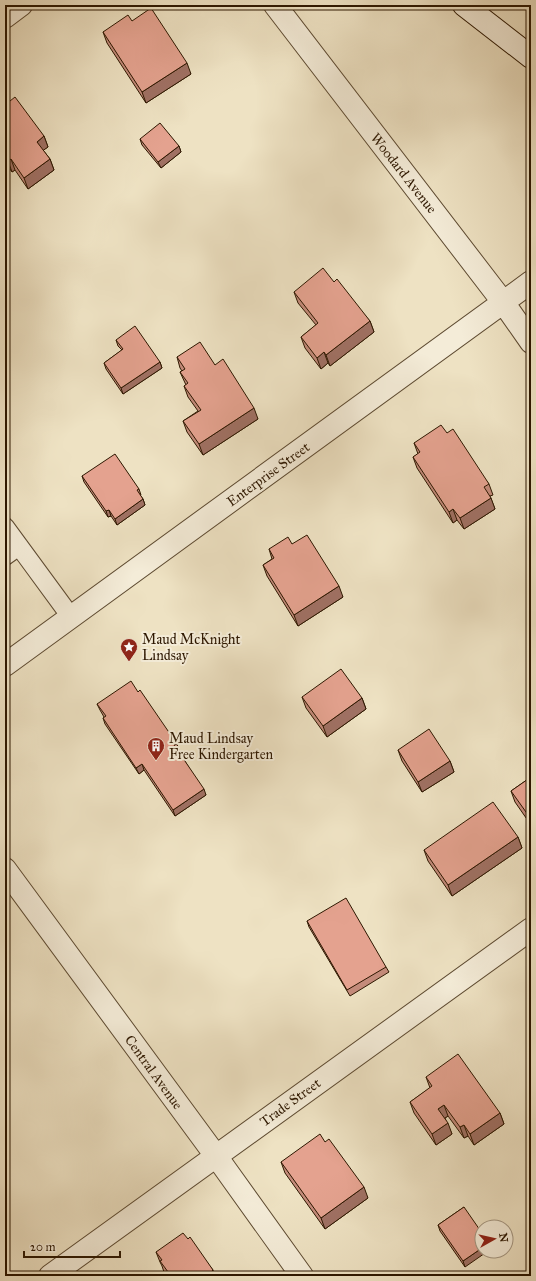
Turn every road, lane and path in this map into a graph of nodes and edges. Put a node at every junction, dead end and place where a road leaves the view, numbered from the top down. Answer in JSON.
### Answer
{"nodes":[{"id":1,"x":21,"y":5,"type":"edge"},
{"id":2,"x":275,"y":5,"type":"edge"},
{"id":3,"x":464,"y":5,"type":"edge"},
{"id":4,"x":5,"y":17,"type":"edge"},
{"id":5,"x":531,"y":57,"type":"edge"},
{"id":6,"x":531,"y":282,"type":"edge"},
{"id":7,"x":503,"y":302,"type":"junction"},
{"id":8,"x":531,"y":342,"type":"edge"},
{"id":9,"x":5,"y":527,"type":"edge"},
{"id":10,"x":12,"y":551,"type":"edge"},
{"id":11,"x":70,"y":617,"type":"junction"},
{"id":12,"x":5,"y":665,"type":"edge"},
{"id":13,"x":5,"y":869,"type":"edge"},
{"id":14,"x":531,"y":929,"type":"edge"},
{"id":15,"x":216,"y":1156,"type":"junction"},
{"id":16,"x":50,"y":1276,"type":"edge"},
{"id":17,"x":302,"y":1276,"type":"edge"}],
"edges":[{"from":1,"to":4,"type":"street"},
{"from":2,"to":7,"type":"street","name":"Woodard Avenue"},
{"from":3,"to":5,"type":"street"},
{"from":6,"to":7,"type":"street","name":"Enterprise Street"},
{"from":7,"to":8,"type":"street","name":"Woodard Avenue"},
{"from":7,"to":11,"type":"street","name":"Enterprise Street"},
{"from":9,"to":10,"type":"lane"},
{"from":10,"to":11,"type":"lane"},
{"from":11,"to":12,"type":"street","name":"Enterprise Street"},
{"from":13,"to":15,"type":"street","name":"Central Avenue"},
{"from":14,"to":15,"type":"street","name":"Trade Street"},
{"from":15,"to":16,"type":"street","name":"Trade Street"},
{"from":15,"to":17,"type":"street","name":"Central Avenue"}]}
